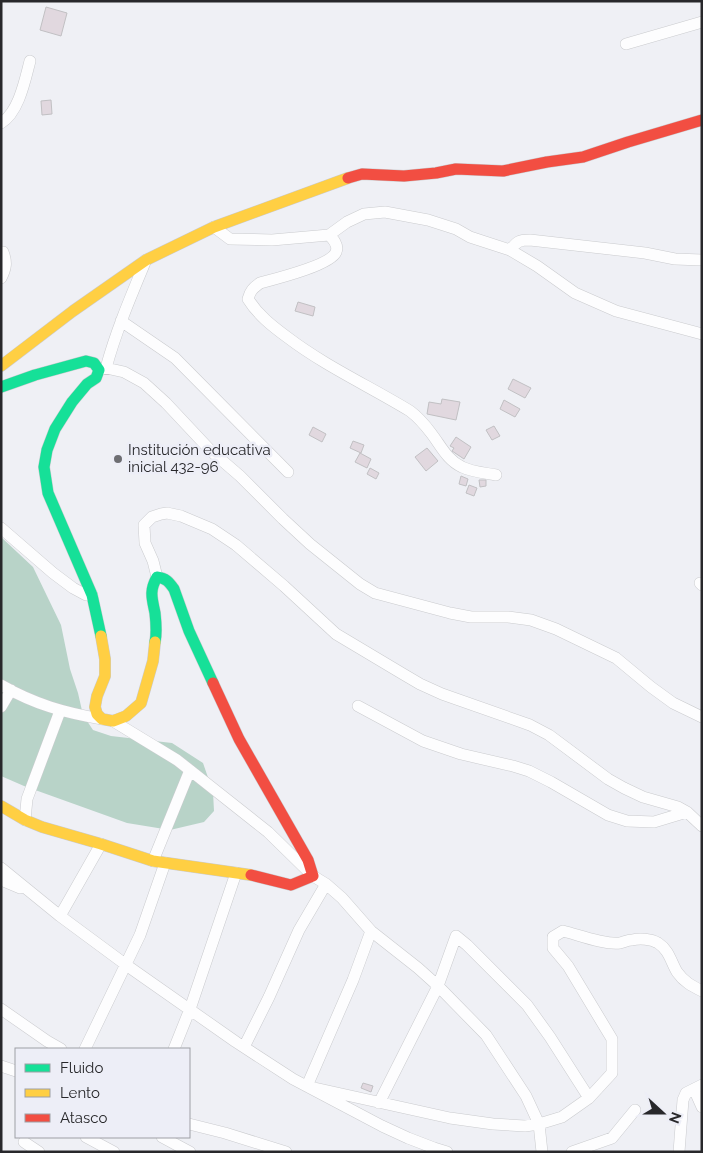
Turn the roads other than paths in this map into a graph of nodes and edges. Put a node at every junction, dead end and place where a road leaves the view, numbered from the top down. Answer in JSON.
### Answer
{"nodes":[{"id":1,"x":702,"y":22,"type":"edge"},
{"id":2,"x":626,"y":44,"type":"dead end"},
{"id":3,"x":30,"y":61,"type":"dead end"},
{"id":4,"x":702,"y":120,"type":"edge"},
{"id":5,"x":1,"y":123,"type":"edge"},
{"id":6,"x":214,"y":227,"type":"junction"},
{"id":7,"x":329,"y":234,"type":"junction"},
{"id":8,"x":510,"y":250,"type":"junction"},
{"id":9,"x":1,"y":252,"type":"edge"},
{"id":10,"x":146,"y":260,"type":"junction"},
{"id":11,"x":702,"y":260,"type":"edge"},
{"id":12,"x":1,"y":278,"type":"edge"},
{"id":13,"x":121,"y":321,"type":"junction"},
{"id":14,"x":702,"y":334,"type":"edge"},
{"id":15,"x":1,"y":366,"type":"edge"},
{"id":16,"x":103,"y":369,"type":"junction"},
{"id":17,"x":1,"y":387,"type":"edge"},
{"id":18,"x":288,"y":472,"type":"dead end"},
{"id":19,"x":496,"y":475,"type":"dead end"},
{"id":20,"x":1,"y":528,"type":"edge"},
{"id":21,"x":157,"y":577,"type":"junction"},
{"id":22,"x":92,"y":595,"type":"junction"},
{"id":23,"x":6,"y":687,"type":"edge"},
{"id":24,"x":358,"y":706,"type":"dead end"},
{"id":25,"x":1,"y":707,"type":"edge"},
{"id":26,"x":60,"y":711,"type":"junction"},
{"id":27,"x":702,"y":717,"type":"edge"},
{"id":28,"x":107,"y":720,"type":"junction"},
{"id":29,"x":190,"y":770,"type":"junction"},
{"id":30,"x":1,"y":806,"type":"edge"},
{"id":31,"x":687,"y":812,"type":"junction"},
{"id":32,"x":25,"y":820,"type":"junction"},
{"id":33,"x":702,"y":826,"type":"edge"},
{"id":34,"x":101,"y":844,"type":"junction"},
{"id":35,"x":159,"y":862,"type":"junction"},
{"id":36,"x":1,"y":868,"type":"edge"},
{"id":37,"x":236,"y":873,"type":"junction"},
{"id":38,"x":313,"y":876,"type":"junction"},
{"id":39,"x":1,"y":880,"type":"edge"},
{"id":40,"x":326,"y":884,"type":"junction"},
{"id":41,"x":33,"y":894,"type":"junction"},
{"id":42,"x":60,"y":916,"type":"junction"},
{"id":43,"x":371,"y":931,"type":"junction"},
{"id":44,"x":126,"y":965,"type":"junction"},
{"id":45,"x":438,"y":986,"type":"junction"},
{"id":46,"x":702,"y":991,"type":"edge"},
{"id":47,"x":1,"y":1009,"type":"edge"},
{"id":48,"x":190,"y":1009,"type":"junction"},
{"id":49,"x":244,"y":1047,"type":"junction"},
{"id":50,"x":59,"y":1048,"type":"edge"},
{"id":51,"x":85,"y":1048,"type":"edge"},
{"id":52,"x":174,"y":1048,"type":"edge"},
{"id":53,"x":1,"y":1066,"type":"edge"},
{"id":54,"x":15,"y":1071,"type":"edge"},
{"id":55,"x":309,"y":1087,"type":"junction"},
{"id":56,"x":698,"y":1087,"type":"edge"},
{"id":57,"x":590,"y":1098,"type":"junction"},
{"id":58,"x":379,"y":1103,"type":"junction"},
{"id":59,"x":702,"y":1107,"type":"edge"},
{"id":60,"x":635,"y":1110,"type":"dead end"},
{"id":61,"x":190,"y":1124,"type":"edge"},
{"id":62,"x":539,"y":1124,"type":"junction"},
{"id":63,"x":88,"y":1138,"type":"edge"},
{"id":64,"x":164,"y":1138,"type":"edge"},
{"id":65,"x":24,"y":1142,"type":"dead end"},
{"id":66,"x":602,"y":1147,"type":"edge"},
{"id":67,"x":40,"y":1152,"type":"edge"},
{"id":68,"x":114,"y":1152,"type":"edge"},
{"id":69,"x":190,"y":1152,"type":"edge"},
{"id":70,"x":286,"y":1152,"type":"edge"},
{"id":71,"x":447,"y":1152,"type":"edge"},
{"id":72,"x":542,"y":1152,"type":"edge"},
{"id":73,"x":572,"y":1152,"type":"edge"},
{"id":74,"x":679,"y":1152,"type":"edge"}],
"edges":[{"from":1,"to":2,"type":"street"},
{"from":3,"to":5,"type":"street"},
{"from":4,"to":6,"type":"street"},
{"from":6,"to":7,"type":"street"},
{"from":6,"to":10,"type":"street"},
{"from":7,"to":8,"type":"street"},
{"from":7,"to":19,"type":"street"},
{"from":8,"to":11,"type":"street"},
{"from":8,"to":14,"type":"street"},
{"from":9,"to":12,"type":"street"},
{"from":10,"to":13,"type":"street"},
{"from":10,"to":15,"type":"street"},
{"from":13,"to":16,"type":"street"},
{"from":13,"to":18,"type":"street"},
{"from":16,"to":17,"type":"street"},
{"from":16,"to":22,"type":"street"},
{"from":16,"to":27,"type":"street"},
{"from":20,"to":22,"type":"street"},
{"from":21,"to":28,"type":"street"},
{"from":21,"to":31,"type":"street"},
{"from":21,"to":38,"type":"street"},
{"from":22,"to":28,"type":"street"},
{"from":23,"to":25,"type":"street"},
{"from":23,"to":26,"type":"street"},
{"from":24,"to":31,"type":"street"},
{"from":26,"to":28,"type":"street"},
{"from":26,"to":32,"type":"street"},
{"from":28,"to":29,"type":"street"},
{"from":29,"to":35,"type":"street"},
{"from":29,"to":38,"type":"street"},
{"from":30,"to":32,"type":"street"},
{"from":31,"to":33,"type":"street"},
{"from":32,"to":34,"type":"street"},
{"from":34,"to":35,"type":"street"},
{"from":34,"to":42,"type":"street"},
{"from":35,"to":37,"type":"street"},
{"from":35,"to":44,"type":"street"},
{"from":36,"to":41,"type":"street"},
{"from":37,"to":38,"type":"street"},
{"from":37,"to":48,"type":"street"},
{"from":38,"to":40,"type":"street"},
{"from":39,"to":41,"type":"street"},
{"from":40,"to":43,"type":"street"},
{"from":40,"to":49,"type":"street"},
{"from":41,"to":42,"type":"street"},
{"from":42,"to":44,"type":"street"},
{"from":43,"to":45,"type":"street"},
{"from":43,"to":55,"type":"street"},
{"from":44,"to":48,"type":"street"},
{"from":44,"to":51,"type":"street"},
{"from":45,"to":57,"type":"street"},
{"from":45,"to":58,"type":"street"},
{"from":45,"to":62,"type":"street"},
{"from":46,"to":57,"type":"street"},
{"from":47,"to":50,"type":"street"},
{"from":48,"to":49,"type":"street"},
{"from":48,"to":52,"type":"street"},
{"from":49,"to":55,"type":"street"},
{"from":53,"to":54,"type":"street"},
{"from":55,"to":58,"type":"street"},
{"from":55,"to":71,"type":"street"},
{"from":56,"to":59,"type":"street"},
{"from":56,"to":74,"type":"street"},
{"from":57,"to":62,"type":"street"},
{"from":58,"to":62,"type":"street"},
{"from":60,"to":66,"type":"street"},
{"from":61,"to":70,"type":"street"},
{"from":62,"to":72,"type":"street"},
{"from":63,"to":68,"type":"street"},
{"from":64,"to":69,"type":"street"},
{"from":65,"to":67,"type":"street"},
{"from":66,"to":73,"type":"street"}]}
